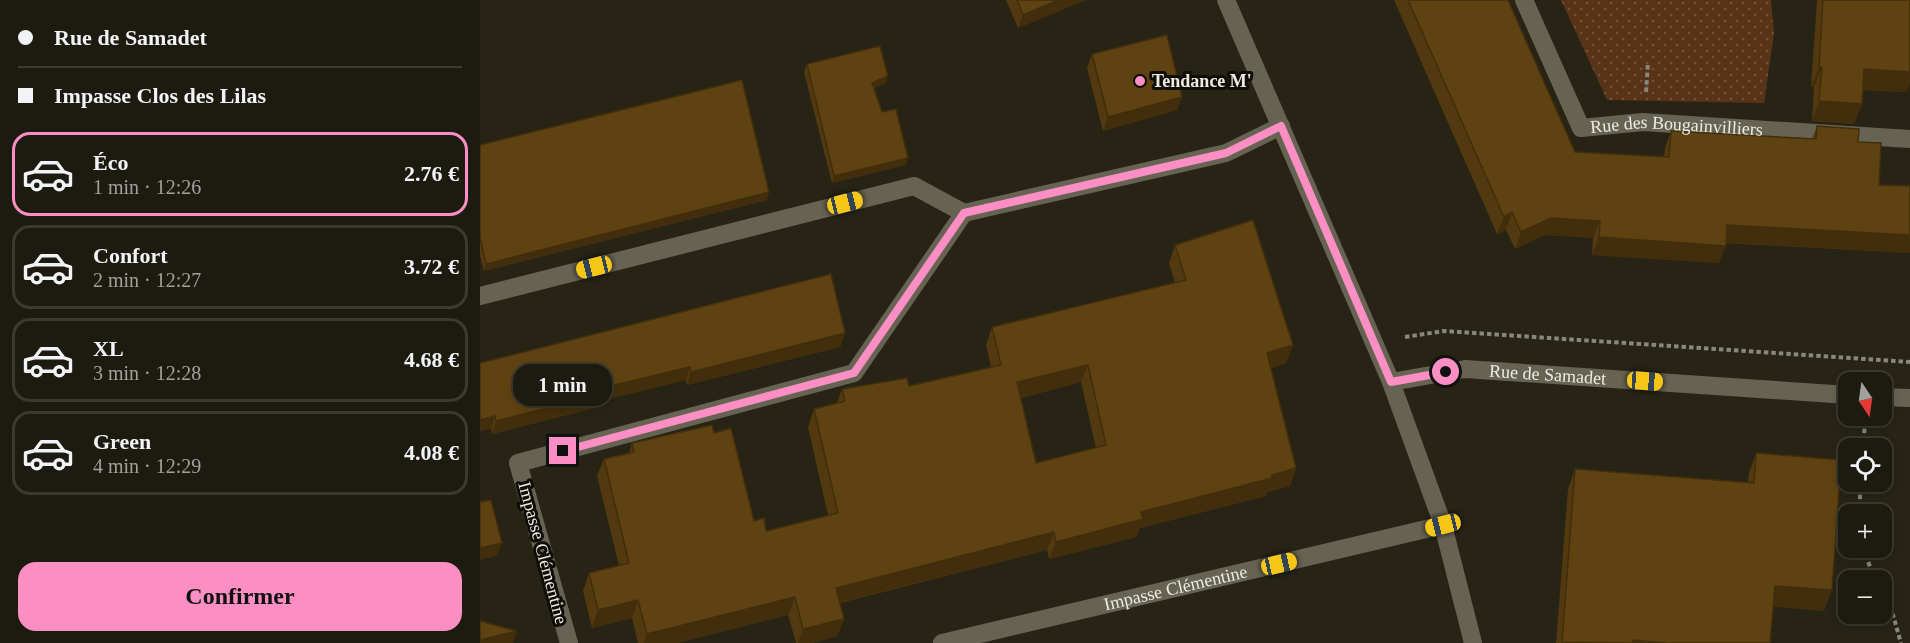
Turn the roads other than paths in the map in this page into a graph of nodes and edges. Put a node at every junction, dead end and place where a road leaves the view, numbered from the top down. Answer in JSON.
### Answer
{"nodes":[{"id":1,"x":1226,"y":0,"type":"edge"},
{"id":2,"x":1524,"y":0,"type":"edge"},
{"id":3,"x":1281,"y":126,"type":"junction"},
{"id":4,"x":1910,"y":139,"type":"edge"},
{"id":5,"x":964,"y":213,"type":"junction"},
{"id":6,"x":480,"y":296,"type":"edge"},
{"id":7,"x":1391,"y":382,"type":"junction"},
{"id":8,"x":1838,"y":394,"type":"edge"},
{"id":9,"x":1892,"y":397,"type":"edge"},
{"id":10,"x":1910,"y":398,"type":"edge"},
{"id":11,"x":1443,"y":525,"type":"junction"},
{"id":12,"x":569,"y":643,"type":"edge"},
{"id":13,"x":942,"y":643,"type":"edge"},
{"id":14,"x":1473,"y":643,"type":"edge"}],
"edges":[{"from":1,"to":3,"type":"street"},
{"from":2,"to":4,"type":"street","name":"Rue des Bougainvilliers"},
{"from":3,"to":5,"type":"street"},
{"from":3,"to":7,"type":"street"},
{"from":5,"to":6,"type":"street"},
{"from":5,"to":12,"type":"street","name":"Impasse Clémentine"},
{"from":7,"to":8,"type":"street","name":"Rue de Samadet"},
{"from":7,"to":11,"type":"street"},
{"from":9,"to":10,"type":"street"},
{"from":11,"to":13,"type":"street","name":"Impasse Clémentine"},
{"from":11,"to":14,"type":"street"}]}
